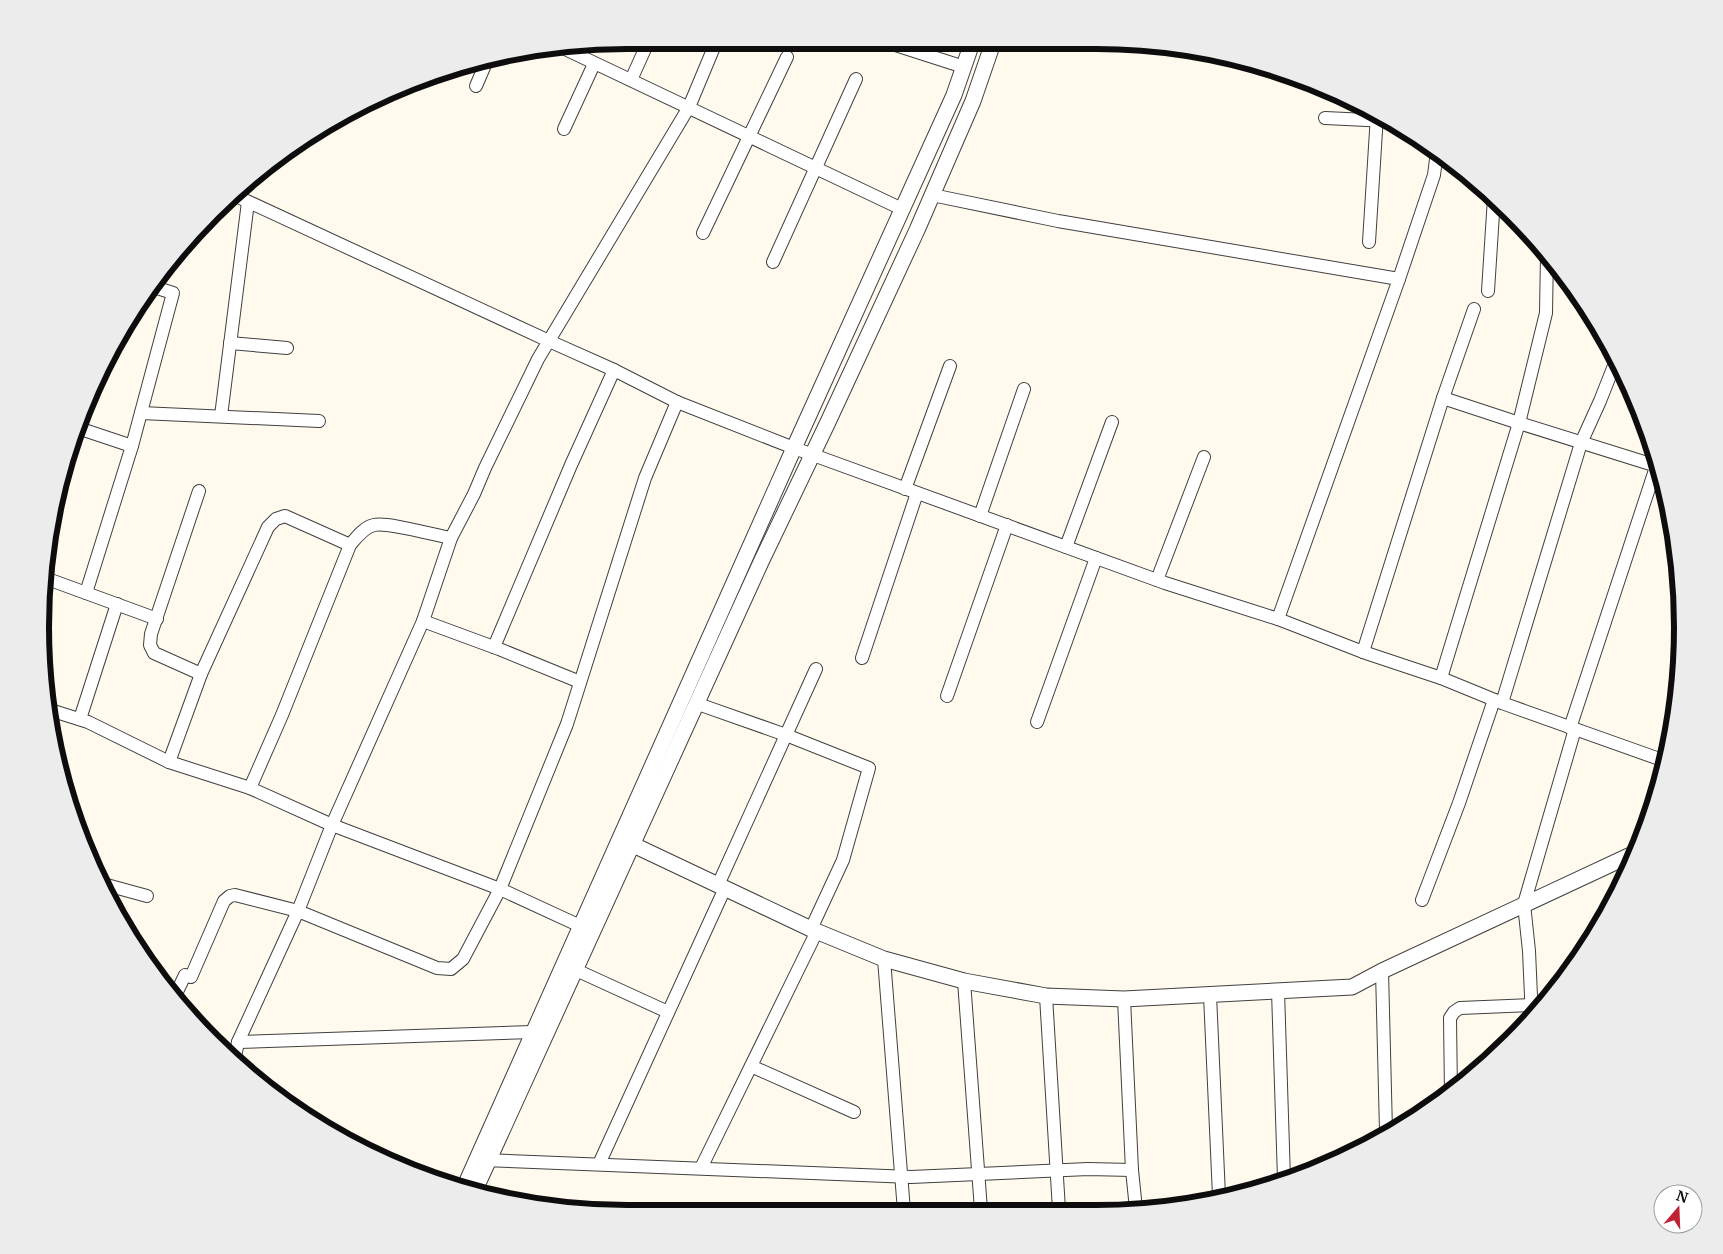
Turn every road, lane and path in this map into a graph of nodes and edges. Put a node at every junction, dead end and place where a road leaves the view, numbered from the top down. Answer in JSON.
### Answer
{"nodes":[{"id":1,"x":645,"y":49,"type":"edge"},
{"id":2,"x":713,"y":49,"type":"edge"},
{"id":3,"x":908,"y":49,"type":"edge"},
{"id":4,"x":970,"y":49,"type":"edge"},
{"id":5,"x":991,"y":49,"type":"edge"},
{"id":6,"x":572,"y":52,"type":"edge"},
{"id":7,"x":787,"y":57,"type":"dead end"},
{"id":8,"x":594,"y":64,"type":"junction"},
{"id":9,"x":484,"y":66,"type":"edge"},
{"id":10,"x":964,"y":68,"type":"junction"},
{"id":11,"x":856,"y":78,"type":"dead end"},
{"id":12,"x":630,"y":80,"type":"junction"},
{"id":13,"x":476,"y":86,"type":"dead end"},
{"id":14,"x":689,"y":107,"type":"junction"},
{"id":15,"x":1325,"y":118,"type":"dead end"},
{"id":16,"x":1370,"y":118,"type":"edge"},
{"id":17,"x":1380,"y":124,"type":"edge"},
{"id":18,"x":564,"y":129,"type":"dead end"},
{"id":19,"x":750,"y":136,"type":"junction"},
{"id":20,"x":1436,"y":159,"type":"edge"},
{"id":21,"x":815,"y":167,"type":"junction"},
{"id":22,"x":932,"y":195,"type":"junction"},
{"id":23,"x":240,"y":198,"type":"edge"},
{"id":24,"x":248,"y":202,"type":"junction"},
{"id":25,"x":1493,"y":207,"type":"edge"},
{"id":26,"x":902,"y":209,"type":"junction"},
{"id":27,"x":703,"y":233,"type":"dead end"},
{"id":28,"x":1369,"y":242,"type":"dead end"},
{"id":29,"x":772,"y":262,"type":"dead end"},
{"id":30,"x":1548,"y":266,"type":"edge"},
{"id":31,"x":1399,"y":279,"type":"junction"},
{"id":32,"x":158,"y":288,"type":"edge"},
{"id":33,"x":1488,"y":291,"type":"dead end"},
{"id":34,"x":1474,"y":310,"type":"dead end"},
{"id":35,"x":549,"y":341,"type":"junction"},
{"id":36,"x":230,"y":343,"type":"junction"},
{"id":37,"x":287,"y":348,"type":"dead end"},
{"id":38,"x":950,"y":366,"type":"dead end"},
{"id":39,"x":1613,"y":368,"type":"edge"},
{"id":40,"x":614,"y":370,"type":"junction"},
{"id":41,"x":1024,"y":389,"type":"dead end"},
{"id":42,"x":1443,"y":398,"type":"junction"},
{"id":43,"x":678,"y":402,"type":"junction"},
{"id":44,"x":141,"y":413,"type":"junction"},
{"id":45,"x":221,"y":416,"type":"junction"},
{"id":46,"x":319,"y":421,"type":"dead end"},
{"id":47,"x":1112,"y":422,"type":"dead end"},
{"id":48,"x":1519,"y":423,"type":"junction"},
{"id":49,"x":83,"y":430,"type":"edge"},
{"id":50,"x":1581,"y":443,"type":"junction"},
{"id":51,"x":132,"y":446,"type":"junction"},
{"id":52,"x":794,"y":448,"type":"junction"},
{"id":53,"x":813,"y":454,"type":"junction"},
{"id":54,"x":1204,"y":457,"type":"dead end"},
{"id":55,"x":1650,"y":462,"type":"edge"},
{"id":56,"x":1654,"y":475,"type":"edge"},
{"id":57,"x":199,"y":491,"type":"dead end"},
{"id":58,"x":911,"y":491,"type":"junction"},
{"id":59,"x":980,"y":516,"type":"junction"},
{"id":60,"x":1007,"y":526,"type":"junction"},
{"id":61,"x":450,"y":538,"type":"junction"},
{"id":62,"x":350,"y":545,"type":"junction"},
{"id":63,"x":1066,"y":547,"type":"junction"},
{"id":64,"x":1096,"y":558,"type":"junction"},
{"id":65,"x":51,"y":580,"type":"edge"},
{"id":66,"x":1157,"y":580,"type":"junction"},
{"id":67,"x":86,"y":593,"type":"junction"},
{"id":68,"x":117,"y":604,"type":"junction"},
{"id":69,"x":1278,"y":618,"type":"junction"},
{"id":70,"x":157,"y":619,"type":"junction"},
{"id":71,"x":423,"y":621,"type":"junction"},
{"id":72,"x":494,"y":647,"type":"junction"},
{"id":73,"x":1363,"y":652,"type":"junction"},
{"id":74,"x":862,"y":658,"type":"dead end"},
{"id":75,"x":816,"y":670,"type":"dead end"},
{"id":76,"x":201,"y":674,"type":"junction"},
{"id":77,"x":1441,"y":678,"type":"junction"},
{"id":78,"x":580,"y":682,"type":"junction"},
{"id":79,"x":947,"y":696,"type":"dead end"},
{"id":80,"x":1498,"y":702,"type":"junction"},
{"id":81,"x":698,"y":704,"type":"junction"},
{"id":82,"x":56,"y":712,"type":"edge"},
{"id":83,"x":80,"y":719,"type":"junction"},
{"id":84,"x":1037,"y":722,"type":"dead end"},
{"id":85,"x":1573,"y":728,"type":"junction"},
{"id":86,"x":786,"y":735,"type":"junction"},
{"id":87,"x":1659,"y":759,"type":"edge"},
{"id":88,"x":169,"y":762,"type":"junction"},
{"id":89,"x":250,"y":788,"type":"junction"},
{"id":90,"x":332,"y":825,"type":"junction"},
{"id":91,"x":626,"y":842,"type":"junction"},
{"id":92,"x":1626,"y":857,"type":"edge"},
{"id":93,"x":109,"y":885,"type":"edge"},
{"id":94,"x":721,"y":887,"type":"junction"},
{"id":95,"x":500,"y":889,"type":"junction"},
{"id":96,"x":147,"y":896,"type":"dead end"},
{"id":97,"x":1422,"y":900,"type":"dead end"},
{"id":98,"x":1524,"y":904,"type":"junction"},
{"id":99,"x":298,"y":911,"type":"junction"},
{"id":100,"x":587,"y":929,"type":"junction"},
{"id":101,"x":814,"y":930,"type":"junction"},
{"id":102,"x":884,"y":958,"type":"junction"},
{"id":103,"x":576,"y":970,"type":"junction"},
{"id":104,"x":1382,"y":971,"type":"junction"},
{"id":105,"x":964,"y":981,"type":"junction"},
{"id":106,"x":178,"y":991,"type":"edge"},
{"id":107,"x":1278,"y":991,"type":"junction"},
{"id":108,"x":1210,"y":995,"type":"junction"},
{"id":109,"x":1046,"y":996,"type":"junction"},
{"id":110,"x":1124,"y":999,"type":"junction"},
{"id":111,"x":1533,"y":1006,"type":"edge"},
{"id":112,"x":668,"y":1012,"type":"junction"},
{"id":113,"x":1528,"y":1012,"type":"edge"},
{"id":114,"x":533,"y":1032,"type":"junction"},
{"id":115,"x":238,"y":1042,"type":"junction"},
{"id":116,"x":236,"y":1053,"type":"edge"},
{"id":117,"x":751,"y":1066,"type":"junction"},
{"id":118,"x":1451,"y":1084,"type":"edge"},
{"id":119,"x":854,"y":1112,"type":"dead end"},
{"id":120,"x":1386,"y":1127,"type":"edge"},
{"id":121,"x":483,"y":1160,"type":"junction"},
{"id":122,"x":599,"y":1164,"type":"junction"},
{"id":123,"x":702,"y":1168,"type":"junction"},
{"id":124,"x":1056,"y":1170,"type":"junction"},
{"id":125,"x":1132,"y":1170,"type":"junction"},
{"id":126,"x":978,"y":1174,"type":"junction"},
{"id":127,"x":1284,"y":1174,"type":"edge"},
{"id":128,"x":902,"y":1176,"type":"junction"},
{"id":129,"x":467,"y":1183,"type":"edge"},
{"id":130,"x":476,"y":1186,"type":"edge"},
{"id":131,"x":1219,"y":1192,"type":"edge"},
{"id":132,"x":1135,"y":1204,"type":"edge"},
{"id":133,"x":904,"y":1205,"type":"edge"},
{"id":134,"x":981,"y":1205,"type":"edge"},
{"id":135,"x":1058,"y":1205,"type":"edge"}],
"edges":[{"from":1,"to":12,"type":"street"},
{"from":2,"to":14,"type":"street"},
{"from":3,"to":10,"type":"street"},
{"from":4,"to":10,"type":"street"},
{"from":5,"to":22,"type":"street"},
{"from":6,"to":8,"type":"street"},
{"from":7,"to":19,"type":"street"},
{"from":8,"to":12,"type":"street"},
{"from":8,"to":18,"type":"street"},
{"from":9,"to":13,"type":"street"},
{"from":10,"to":26,"type":"street"},
{"from":11,"to":21,"type":"street"},
{"from":12,"to":14,"type":"street"},
{"from":14,"to":19,"type":"street"},
{"from":14,"to":35,"type":"street"},
{"from":15,"to":16,"type":"street"},
{"from":17,"to":28,"type":"street"},
{"from":19,"to":21,"type":"street"},
{"from":19,"to":27,"type":"street"},
{"from":20,"to":31,"type":"street"},
{"from":21,"to":26,"type":"street"},
{"from":21,"to":29,"type":"street"},
{"from":22,"to":31,"type":"street"},
{"from":22,"to":53,"type":"street"},
{"from":23,"to":24,"type":"street"},
{"from":24,"to":35,"type":"street"},
{"from":24,"to":36,"type":"street"},
{"from":25,"to":33,"type":"street"},
{"from":26,"to":52,"type":"street"},
{"from":30,"to":48,"type":"street"},
{"from":31,"to":69,"type":"street"},
{"from":32,"to":44,"type":"street"},
{"from":34,"to":42,"type":"street"},
{"from":35,"to":40,"type":"street"},
{"from":35,"to":61,"type":"street"},
{"from":36,"to":37,"type":"street"},
{"from":36,"to":45,"type":"street"},
{"from":38,"to":58,"type":"street"},
{"from":39,"to":50,"type":"street"},
{"from":40,"to":43,"type":"street"},
{"from":40,"to":72,"type":"street"},
{"from":41,"to":59,"type":"street"},
{"from":42,"to":48,"type":"street"},
{"from":42,"to":73,"type":"street"},
{"from":43,"to":52,"type":"street"},
{"from":43,"to":78,"type":"street"},
{"from":44,"to":45,"type":"street"},
{"from":44,"to":51,"type":"street"},
{"from":45,"to":46,"type":"street"},
{"from":47,"to":63,"type":"street"},
{"from":48,"to":50,"type":"street"},
{"from":48,"to":77,"type":"street"},
{"from":49,"to":51,"type":"street"},
{"from":50,"to":55,"type":"street"},
{"from":50,"to":80,"type":"street"},
{"from":51,"to":67,"type":"street"},
{"from":52,"to":53,"type":"street"},
{"from":52,"to":91,"type":"street"},
{"from":53,"to":58,"type":"street"},
{"from":53,"to":81,"type":"street"},
{"from":54,"to":66,"type":"street"},
{"from":56,"to":85,"type":"street"},
{"from":57,"to":70,"type":"street"},
{"from":58,"to":59,"type":"street"},
{"from":58,"to":74,"type":"street"},
{"from":59,"to":60,"type":"street"},
{"from":60,"to":63,"type":"street"},
{"from":60,"to":79,"type":"street"},
{"from":61,"to":62,"type":"street"},
{"from":61,"to":71,"type":"street"},
{"from":62,"to":76,"type":"street"},
{"from":62,"to":89,"type":"street"},
{"from":63,"to":64,"type":"street"},
{"from":64,"to":66,"type":"street"},
{"from":64,"to":84,"type":"street"},
{"from":65,"to":67,"type":"street"},
{"from":66,"to":69,"type":"street"},
{"from":67,"to":68,"type":"street"},
{"from":68,"to":70,"type":"street"},
{"from":68,"to":83,"type":"street"},
{"from":69,"to":73,"type":"street"},
{"from":70,"to":76,"type":"street"},
{"from":71,"to":72,"type":"street"},
{"from":71,"to":90,"type":"street"},
{"from":72,"to":78,"type":"street"},
{"from":73,"to":77,"type":"street"},
{"from":75,"to":86,"type":"street"},
{"from":76,"to":88,"type":"street"},
{"from":77,"to":80,"type":"street"},
{"from":78,"to":95,"type":"street"},
{"from":80,"to":85,"type":"street"},
{"from":80,"to":97,"type":"street"},
{"from":81,"to":86,"type":"street"},
{"from":81,"to":91,"type":"street"},
{"from":82,"to":83,"type":"street"},
{"from":83,"to":88,"type":"street"},
{"from":85,"to":87,"type":"street"},
{"from":85,"to":98,"type":"street"},
{"from":86,"to":94,"type":"street"},
{"from":86,"to":101,"type":"street"},
{"from":88,"to":89,"type":"street"},
{"from":89,"to":90,"type":"street"},
{"from":90,"to":95,"type":"street"},
{"from":90,"to":99,"type":"street"},
{"from":91,"to":94,"type":"street"},
{"from":91,"to":100,"type":"street"},
{"from":92,"to":98,"type":"street"},
{"from":93,"to":96,"type":"street"},
{"from":94,"to":101,"type":"street"},
{"from":94,"to":112,"type":"street"},
{"from":95,"to":99,"type":"street"},
{"from":95,"to":100,"type":"street"},
{"from":98,"to":104,"type":"street"},
{"from":98,"to":111,"type":"street"},
{"from":99,"to":106,"type":"street"},
{"from":99,"to":115,"type":"street"},
{"from":100,"to":103,"type":"street"},
{"from":100,"to":114,"type":"street"},
{"from":101,"to":102,"type":"street"},
{"from":101,"to":117,"type":"street"},
{"from":102,"to":105,"type":"street"},
{"from":102,"to":128,"type":"street"},
{"from":103,"to":112,"type":"street"},
{"from":103,"to":121,"type":"street"},
{"from":104,"to":107,"type":"street"},
{"from":104,"to":120,"type":"street"},
{"from":105,"to":109,"type":"street"},
{"from":105,"to":126,"type":"street"},
{"from":107,"to":108,"type":"street"},
{"from":107,"to":127,"type":"street"},
{"from":108,"to":110,"type":"street"},
{"from":108,"to":131,"type":"street"},
{"from":109,"to":110,"type":"street"},
{"from":109,"to":124,"type":"street"},
{"from":110,"to":125,"type":"street"},
{"from":112,"to":122,"type":"street"},
{"from":113,"to":118,"type":"street"},
{"from":114,"to":115,"type":"street"},
{"from":114,"to":121,"type":"street"},
{"from":115,"to":116,"type":"street"},
{"from":117,"to":119,"type":"street"},
{"from":117,"to":123,"type":"street"},
{"from":121,"to":122,"type":"street"},
{"from":121,"to":129,"type":"street"},
{"from":121,"to":130,"type":"street"},
{"from":122,"to":123,"type":"street"},
{"from":123,"to":128,"type":"street"},
{"from":124,"to":125,"type":"street"},
{"from":124,"to":126,"type":"street"},
{"from":124,"to":135,"type":"street"},
{"from":125,"to":132,"type":"street"},
{"from":126,"to":128,"type":"street"},
{"from":126,"to":134,"type":"street"},
{"from":128,"to":133,"type":"street"}]}
